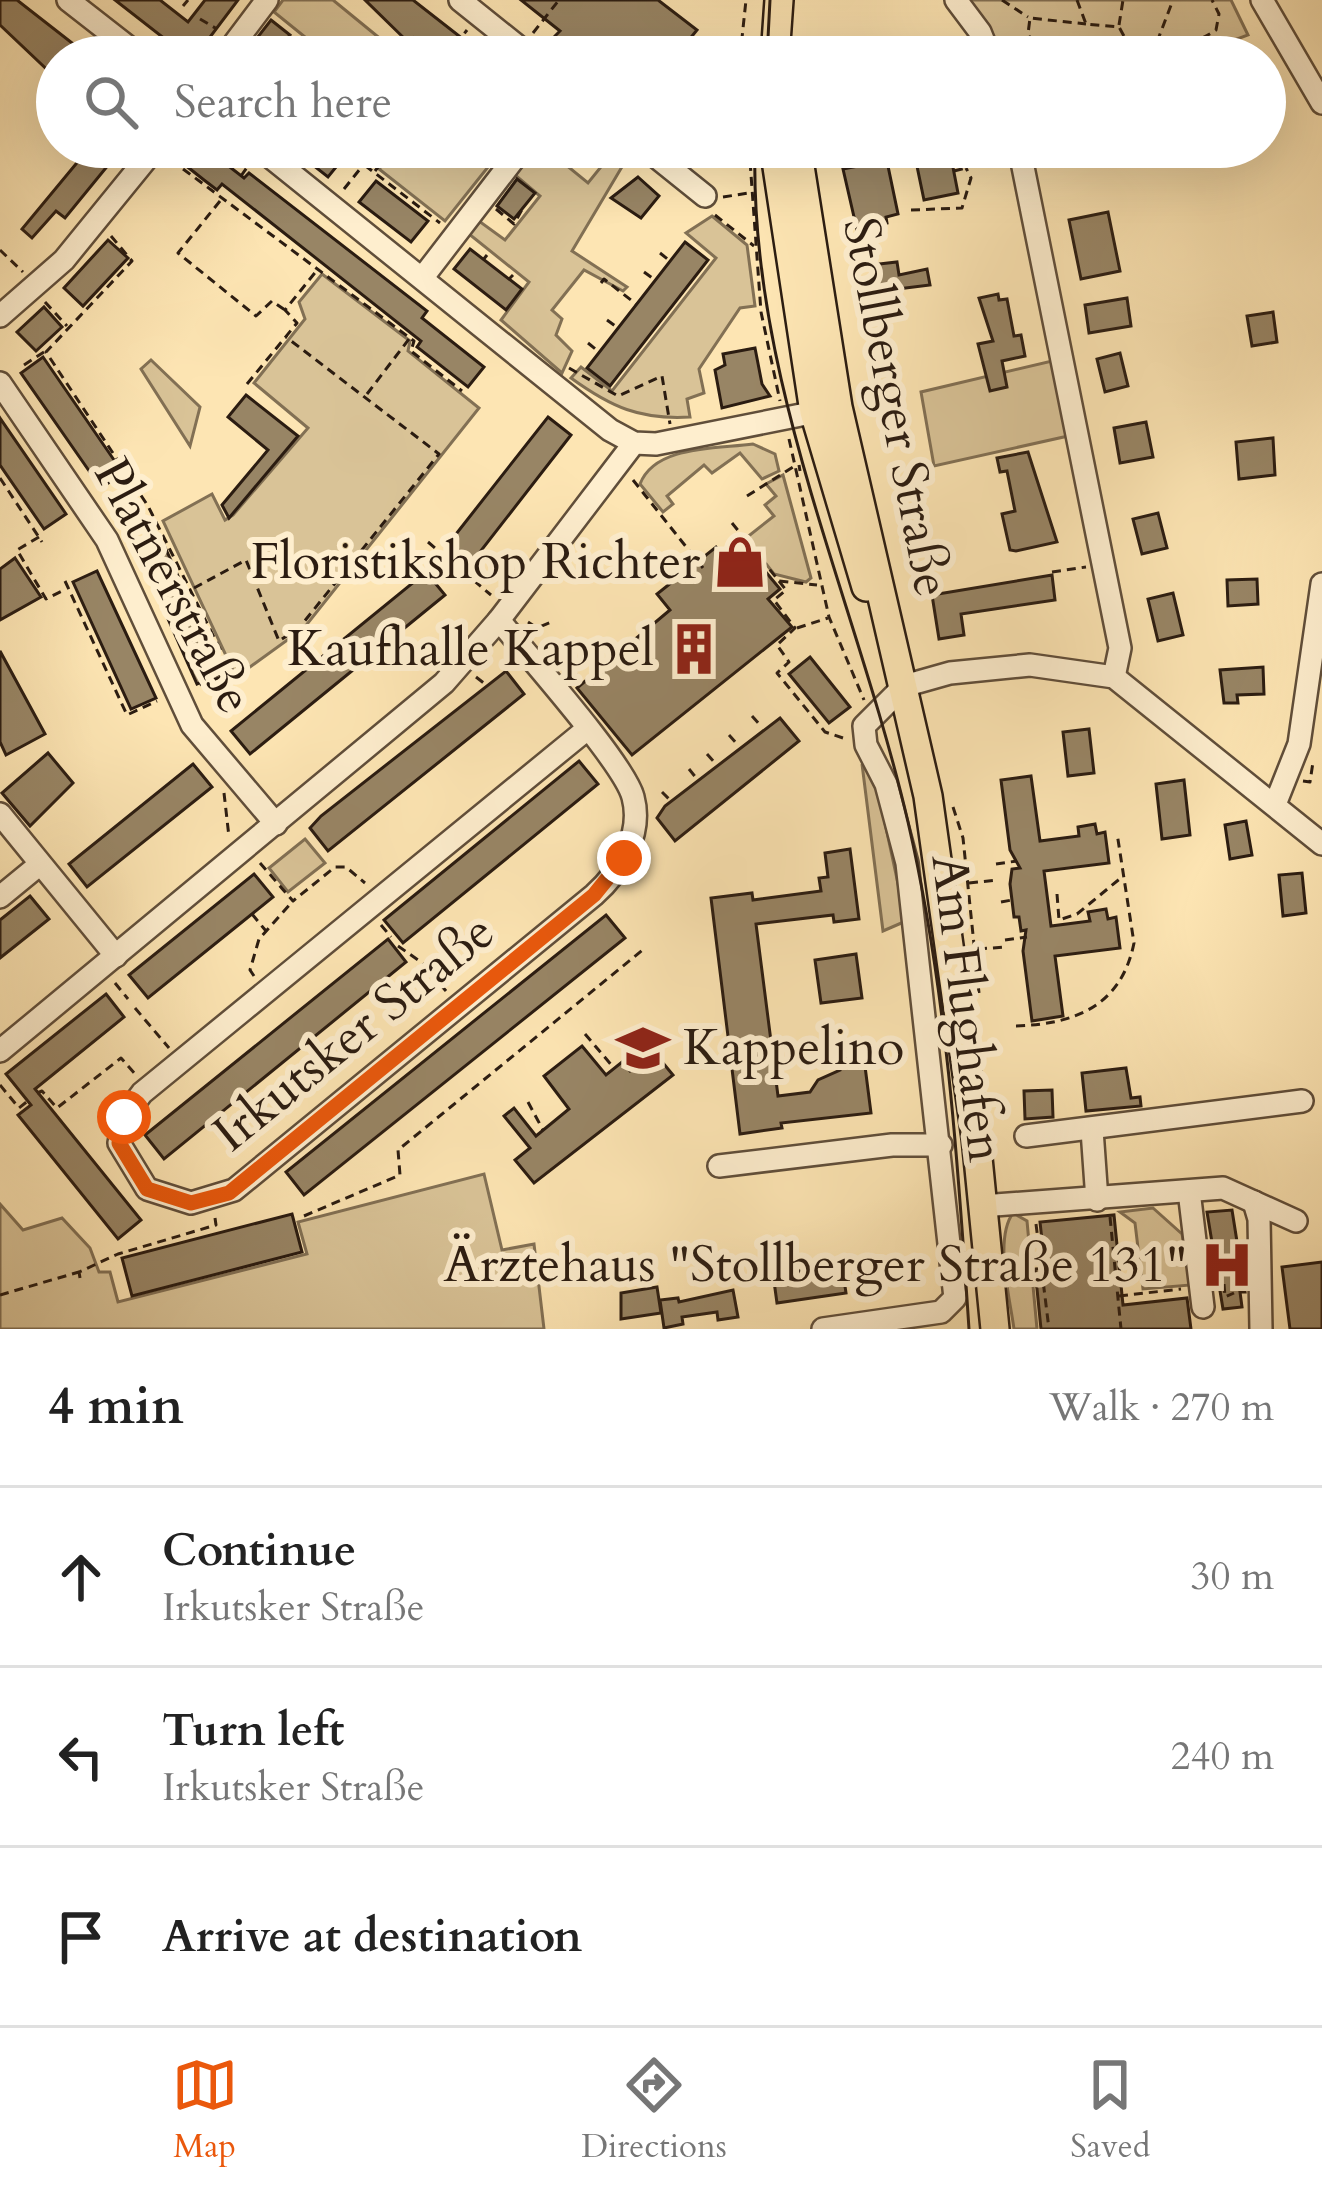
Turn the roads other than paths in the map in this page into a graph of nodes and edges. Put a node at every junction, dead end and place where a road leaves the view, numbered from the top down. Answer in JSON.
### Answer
{"nodes":[{"id":1,"x":68,"y":0,"type":"edge"},
{"id":2,"x":267,"y":0,"type":"edge"},
{"id":3,"x":460,"y":0,"type":"edge"},
{"id":4,"x":779,"y":0,"type":"edge"},
{"id":5,"x":794,"y":0,"type":"edge"},
{"id":6,"x":956,"y":0,"type":"edge"},
{"id":7,"x":1262,"y":0,"type":"edge"},
{"id":8,"x":114,"y":36,"type":"edge"},
{"id":9,"x":240,"y":36,"type":"edge"},
{"id":10,"x":505,"y":36,"type":"edge"},
{"id":11,"x":776,"y":36,"type":"edge"},
{"id":12,"x":794,"y":36,"type":"edge"},
{"id":13,"x":982,"y":36,"type":"edge"},
{"id":14,"x":1283,"y":36,"type":"edge"},
{"id":15,"x":1286,"y":41,"type":"edge"},
{"id":16,"x":1322,"y":103,"type":"edge"},
{"id":17,"x":139,"y":168,"type":"edge"},
{"id":18,"x":285,"y":168,"type":"edge"},
{"id":19,"x":507,"y":168,"type":"edge"},
{"id":20,"x":670,"y":168,"type":"edge"},
{"id":21,"x":778,"y":168,"type":"edge"},
{"id":22,"x":799,"y":168,"type":"edge"},
{"id":23,"x":1023,"y":168,"type":"edge"},
{"id":24,"x":705,"y":196,"type":"road end"},
{"id":25,"x":423,"y":277,"type":"junction"},
{"id":26,"x":0,"y":316,"type":"edge"},
{"id":27,"x":0,"y":383,"type":"edge"},
{"id":28,"x":826,"y":410,"type":"junction"},
{"id":29,"x":634,"y":443,"type":"junction"},
{"id":30,"x":1322,"y":584,"type":"edge"},
{"id":31,"x":504,"y":615,"type":"junction"},
{"id":32,"x":1114,"y":677,"type":"junction"},
{"id":33,"x":904,"y":686,"type":"junction"},
{"id":34,"x":586,"y":730,"type":"junction"},
{"id":35,"x":1276,"y":802,"type":"junction"},
{"id":36,"x":0,"y":814,"type":"edge"},
{"id":37,"x":276,"y":824,"type":"junction"},
{"id":38,"x":1322,"y":844,"type":"edge"},
{"id":39,"x":40,"y":865,"type":"junction"},
{"id":40,"x":0,"y":897,"type":"edge"},
{"id":41,"x":116,"y":956,"type":"junction"},
{"id":42,"x":0,"y":1052,"type":"edge"},
{"id":43,"x":1302,"y":1101,"type":"dead end"},
{"id":44,"x":1092,"y":1130,"type":"junction"},
{"id":45,"x":1026,"y":1136,"type":"dead end"},
{"id":46,"x":941,"y":1145,"type":"junction"},
{"id":47,"x":719,"y":1166,"type":"dead end"},
{"id":48,"x":1189,"y":1191,"type":"junction"},
{"id":49,"x":1253,"y":1202,"type":"junction"},
{"id":50,"x":982,"y":1206,"type":"junction"},
{"id":51,"x":1104,"y":1207,"type":"junction"},
{"id":52,"x":1296,"y":1221,"type":"dead end"},
{"id":53,"x":1216,"y":1295,"type":"road end"},
{"id":54,"x":823,"y":1329,"type":"edge"},
{"id":55,"x":995,"y":1329,"type":"edge"},
{"id":56,"x":1261,"y":1329,"type":"edge"}],
"edges":[{"from":1,"to":8,"type":"street"},
{"from":2,"to":9,"type":"street"},
{"from":3,"to":10,"type":"street"},
{"from":4,"to":11,"type":"main road"},
{"from":5,"to":12,"type":"main road"},
{"from":6,"to":13,"type":"street"},
{"from":7,"to":14,"type":"street"},
{"from":15,"to":16,"type":"street"},
{"from":17,"to":26,"type":"street"},
{"from":18,"to":25,"type":"street"},
{"from":19,"to":25,"type":"street"},
{"from":20,"to":24,"type":"street"},
{"from":21,"to":28,"type":"main road","name":"Stollberger Straße"},
{"from":22,"to":28,"type":"main road","name":"Stollberger Straße"},
{"from":23,"to":32,"type":"street"},
{"from":25,"to":29,"type":"street"},
{"from":27,"to":37,"type":"street","name":"Platnerstraße"},
{"from":28,"to":29,"type":"street"},
{"from":28,"to":33,"type":"main road","name":"Stollberger Straße"},
{"from":29,"to":31,"type":"street"},
{"from":30,"to":35,"type":"street"},
{"from":31,"to":34,"type":"street","name":"Irkutsker Straße"},
{"from":31,"to":37,"type":"street"},
{"from":32,"to":33,"type":"street"},
{"from":32,"to":35,"type":"street"},
{"from":33,"to":46,"type":"street","name":"Am Flughafen"},
{"from":33,"to":50,"type":"main road","name":"Stollberger Straße"},
{"from":34,"to":34,"type":"street","name":"Irkutsker Straße"},
{"from":35,"to":38,"type":"street"},
{"from":36,"to":39,"type":"street"},
{"from":37,"to":41,"type":"street"},
{"from":39,"to":40,"type":"street"},
{"from":39,"to":41,"type":"street"},
{"from":41,"to":42,"type":"street"},
{"from":43,"to":44,"type":"street"},
{"from":44,"to":45,"type":"street"},
{"from":44,"to":51,"type":"street"},
{"from":46,"to":47,"type":"street"},
{"from":46,"to":54,"type":"street","name":"Am Flughafen"},
{"from":48,"to":49,"type":"street"},
{"from":48,"to":51,"type":"street"},
{"from":48,"to":53,"type":"street"},
{"from":49,"to":52,"type":"street"},
{"from":49,"to":56,"type":"street"},
{"from":50,"to":51,"type":"street"},
{"from":50,"to":55,"type":"main road","name":"Stollberger Straße"}]}
